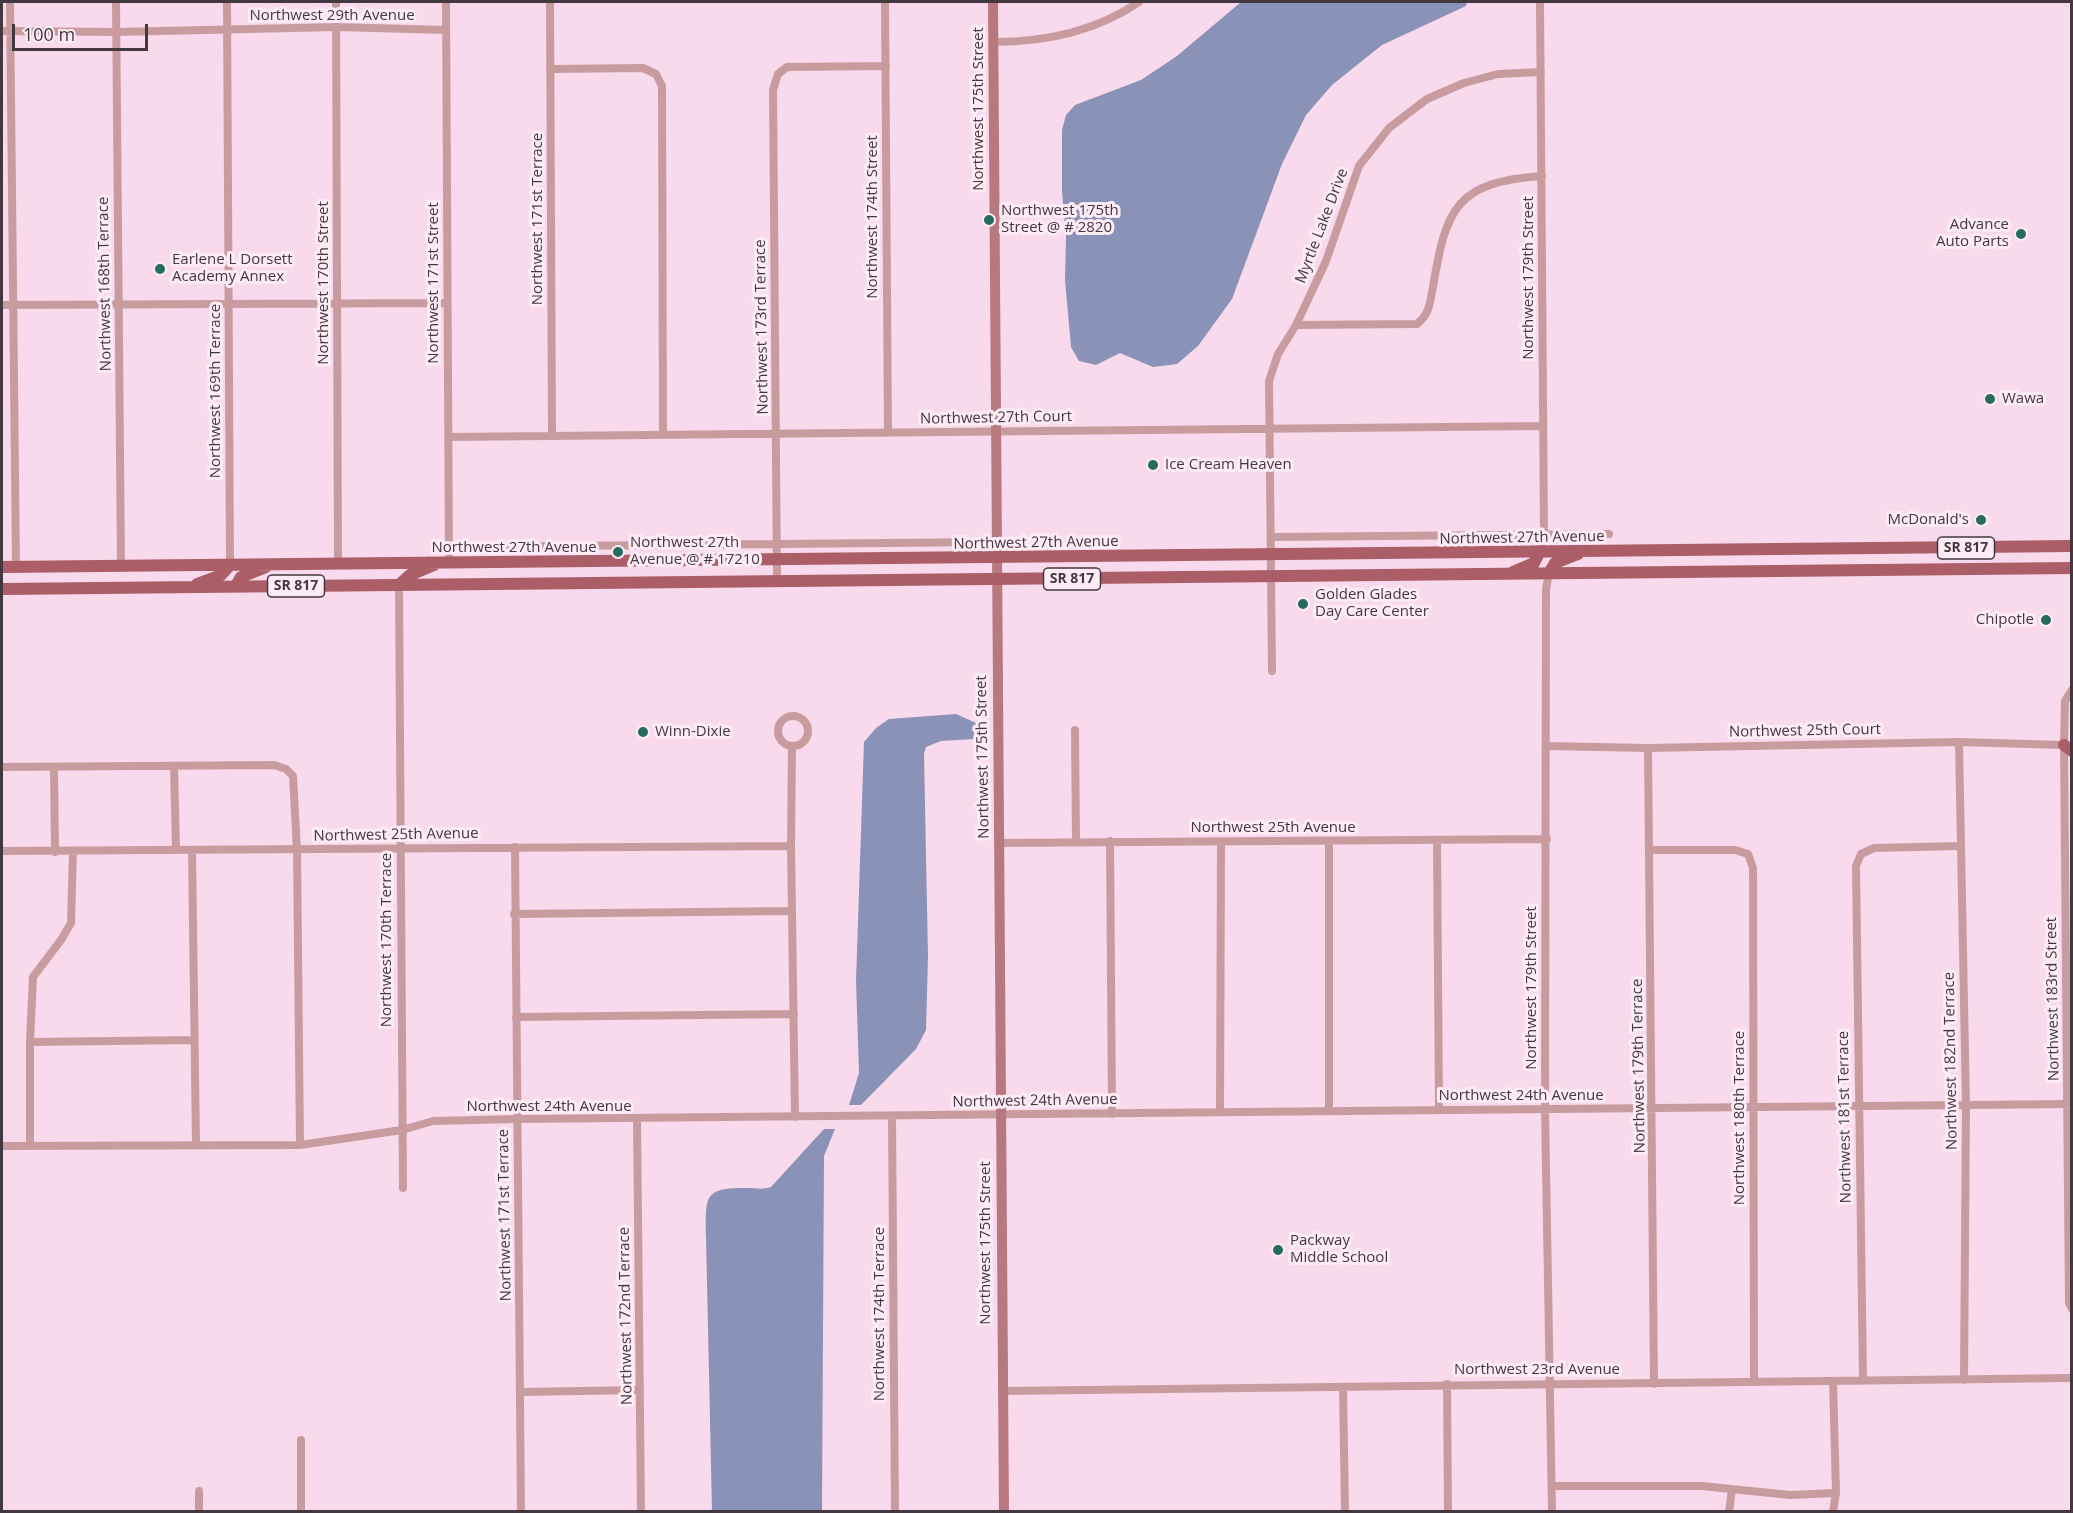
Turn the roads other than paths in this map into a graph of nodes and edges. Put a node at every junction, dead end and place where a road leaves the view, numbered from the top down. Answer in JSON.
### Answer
{"nodes":[{"id":1,"x":10,"y":2,"type":"edge"},
{"id":2,"x":116,"y":2,"type":"edge"},
{"id":3,"x":226,"y":2,"type":"edge"},
{"id":4,"x":336,"y":2,"type":"edge"},
{"id":5,"x":446,"y":2,"type":"edge"},
{"id":6,"x":550,"y":2,"type":"edge"},
{"id":7,"x":885,"y":2,"type":"edge"},
{"id":8,"x":993,"y":2,"type":"edge"},
{"id":9,"x":1540,"y":2,"type":"edge"},
{"id":10,"x":1137,"y":3,"type":"edge"},
{"id":11,"x":337,"y":27,"type":"junction"},
{"id":12,"x":227,"y":29,"type":"junction"},
{"id":13,"x":446,"y":30,"type":"junction"},
{"id":14,"x":6,"y":31,"type":"edge"},
{"id":15,"x":116,"y":32,"type":"junction"},
{"id":16,"x":994,"y":42,"type":"junction"},
{"id":17,"x":885,"y":66,"type":"junction"},
{"id":18,"x":550,"y":69,"type":"junction"},
{"id":19,"x":1541,"y":72,"type":"junction"},
{"id":20,"x":1542,"y":176,"type":"junction"},
{"id":21,"x":119,"y":303,"type":"junction"},
{"id":22,"x":229,"y":303,"type":"junction"},
{"id":23,"x":337,"y":303,"type":"junction"},
{"id":24,"x":447,"y":303,"type":"junction"},
{"id":25,"x":2,"y":304,"type":"edge"},
{"id":26,"x":13,"y":304,"type":"junction"},
{"id":27,"x":1296,"y":325,"type":"junction"},
{"id":28,"x":1543,"y":426,"type":"junction"},
{"id":29,"x":1269,"y":429,"type":"junction"},
{"id":30,"x":997,"y":431,"type":"junction"},
{"id":31,"x":888,"y":433,"type":"junction"},
{"id":32,"x":777,"y":434,"type":"junction"},
{"id":33,"x":663,"y":435,"type":"junction"},
{"id":34,"x":552,"y":436,"type":"junction"},
{"id":35,"x":449,"y":437,"type":"junction"},
{"id":36,"x":1544,"y":534,"type":"junction"},
{"id":37,"x":1609,"y":534,"type":"dead end"},
{"id":38,"x":1271,"y":537,"type":"junction"},
{"id":39,"x":996,"y":542,"type":"junction"},
{"id":40,"x":777,"y":544,"type":"junction"},
{"id":41,"x":2072,"y":546,"type":"edge"},
{"id":42,"x":449,"y":547,"type":"junction"},
{"id":43,"x":1772,"y":550,"type":"junction"},
{"id":44,"x":1581,"y":552,"type":"junction"},
{"id":45,"x":1539,"y":553,"type":"junction"},
{"id":46,"x":1271,"y":556,"type":"junction"},
{"id":47,"x":996,"y":558,"type":"junction"},
{"id":48,"x":777,"y":560,"type":"junction"},
{"id":49,"x":589,"y":562,"type":"junction"},
{"id":50,"x":442,"y":563,"type":"junction"},
{"id":51,"x":338,"y":564,"type":"junction"},
{"id":52,"x":230,"y":565,"type":"junction"},
{"id":53,"x":270,"y":565,"type":"junction"},
{"id":54,"x":2,"y":567,"type":"edge"},
{"id":55,"x":16,"y":567,"type":"junction"},
{"id":56,"x":122,"y":567,"type":"junction"},
{"id":57,"x":2072,"y":568,"type":"edge"},
{"id":58,"x":1772,"y":571,"type":"junction"},
{"id":59,"x":1549,"y":573,"type":"junction"},
{"id":60,"x":1510,"y":574,"type":"junction"},
{"id":61,"x":1271,"y":576,"type":"junction"},
{"id":62,"x":996,"y":579,"type":"junction"},
{"id":63,"x":777,"y":581,"type":"junction"},
{"id":64,"x":589,"y":583,"type":"junction"},
{"id":65,"x":399,"y":585,"type":"junction"},
{"id":66,"x":194,"y":586,"type":"junction"},
{"id":67,"x":236,"y":586,"type":"junction"},
{"id":68,"x":2,"y":589,"type":"edge"},
{"id":69,"x":1272,"y":671,"type":"dead end"},
{"id":70,"x":2072,"y":690,"type":"edge"},
{"id":71,"x":1075,"y":730,"type":"dead end"},
{"id":72,"x":1959,"y":742,"type":"junction"},
{"id":73,"x":792,"y":746,"type":"junction"},
{"id":74,"x":1546,"y":746,"type":"junction"},
{"id":75,"x":1648,"y":748,"type":"junction"},
{"id":76,"x":2068,"y":748,"type":"edge"},
{"id":77,"x":174,"y":766,"type":"junction"},
{"id":78,"x":2,"y":767,"type":"edge"},
{"id":79,"x":54,"y":767,"type":"junction"},
{"id":80,"x":1547,"y":839,"type":"junction"},
{"id":81,"x":1329,"y":841,"type":"junction"},
{"id":82,"x":1437,"y":841,"type":"junction"},
{"id":83,"x":1076,"y":842,"type":"junction"},
{"id":84,"x":1110,"y":842,"type":"junction"},
{"id":85,"x":1221,"y":842,"type":"junction"},
{"id":86,"x":1000,"y":843,"type":"junction"},
{"id":87,"x":791,"y":846,"type":"junction"},
{"id":88,"x":1960,"y":846,"type":"junction"},
{"id":89,"x":515,"y":847,"type":"junction"},
{"id":90,"x":401,"y":849,"type":"junction"},
{"id":91,"x":176,"y":850,"type":"junction"},
{"id":92,"x":192,"y":850,"type":"junction"},
{"id":93,"x":297,"y":850,"type":"junction"},
{"id":94,"x":1650,"y":850,"type":"junction"},
{"id":95,"x":2,"y":851,"type":"edge"},
{"id":96,"x":72,"y":851,"type":"junction"},
{"id":97,"x":56,"y":852,"type":"junction"},
{"id":98,"x":792,"y":911,"type":"junction"},
{"id":99,"x":514,"y":914,"type":"junction"},
{"id":100,"x":794,"y":1014,"type":"junction"},
{"id":101,"x":516,"y":1017,"type":"junction"},
{"id":102,"x":194,"y":1040,"type":"junction"},
{"id":103,"x":30,"y":1042,"type":"junction"},
{"id":104,"x":2070,"y":1104,"type":"edge"},
{"id":105,"x":1966,"y":1105,"type":"junction"},
{"id":106,"x":1858,"y":1107,"type":"junction"},
{"id":107,"x":1653,"y":1108,"type":"junction"},
{"id":108,"x":1754,"y":1108,"type":"junction"},
{"id":109,"x":1439,"y":1109,"type":"junction"},
{"id":110,"x":1545,"y":1109,"type":"junction"},
{"id":111,"x":1329,"y":1111,"type":"junction"},
{"id":112,"x":1220,"y":1112,"type":"junction"},
{"id":113,"x":1112,"y":1114,"type":"junction"},
{"id":114,"x":1001,"y":1115,"type":"junction"},
{"id":115,"x":892,"y":1117,"type":"junction"},
{"id":116,"x":795,"y":1118,"type":"junction"},
{"id":117,"x":518,"y":1119,"type":"junction"},
{"id":118,"x":638,"y":1119,"type":"junction"},
{"id":119,"x":402,"y":1130,"type":"junction"},
{"id":120,"x":196,"y":1144,"type":"junction"},
{"id":121,"x":30,"y":1145,"type":"junction"},
{"id":122,"x":300,"y":1145,"type":"junction"},
{"id":123,"x":2,"y":1146,"type":"edge"},
{"id":124,"x":403,"y":1188,"type":"dead end"},
{"id":125,"x":2072,"y":1309,"type":"edge"},
{"id":126,"x":2072,"y":1378,"type":"edge"},
{"id":127,"x":1964,"y":1380,"type":"junction"},
{"id":128,"x":1863,"y":1381,"type":"junction"},
{"id":129,"x":1754,"y":1382,"type":"junction"},
{"id":130,"x":1833,"y":1382,"type":"junction"},
{"id":131,"x":1551,"y":1383,"type":"junction"},
{"id":132,"x":1447,"y":1384,"type":"junction"},
{"id":133,"x":1654,"y":1384,"type":"junction"},
{"id":134,"x":1343,"y":1387,"type":"junction"},
{"id":135,"x":640,"y":1389,"type":"junction"},
{"id":136,"x":1002,"y":1391,"type":"junction"},
{"id":137,"x":521,"y":1392,"type":"junction"},
{"id":138,"x":301,"y":1440,"type":"dead end"},
{"id":139,"x":1553,"y":1486,"type":"junction"},
{"id":140,"x":1732,"y":1489,"type":"junction"},
{"id":141,"x":199,"y":1491,"type":"dead end"},
{"id":142,"x":1836,"y":1493,"type":"junction"},
{"id":143,"x":199,"y":1512,"type":"edge"},
{"id":144,"x":302,"y":1512,"type":"edge"},
{"id":145,"x":521,"y":1512,"type":"edge"},
{"id":146,"x":641,"y":1512,"type":"edge"},
{"id":147,"x":895,"y":1512,"type":"edge"},
{"id":148,"x":1004,"y":1512,"type":"edge"},
{"id":149,"x":1345,"y":1512,"type":"edge"},
{"id":150,"x":1448,"y":1512,"type":"edge"},
{"id":151,"x":1552,"y":1512,"type":"edge"},
{"id":152,"x":1729,"y":1512,"type":"edge"},
{"id":153,"x":1833,"y":1512,"type":"edge"}],
"edges":[{"from":1,"to":14,"type":"street"},
{"from":2,"to":15,"type":"street","name":"Northwest 168th Terrace"},
{"from":3,"to":12,"type":"street","name":"Northwest 169th Terrace"},
{"from":4,"to":11,"type":"street","name":"Northwest 170th Street"},
{"from":5,"to":13,"type":"street","name":"Northwest 171st Street"},
{"from":6,"to":18,"type":"street","name":"Northwest 171st Terrace"},
{"from":7,"to":17,"type":"street","name":"Northwest 174th Street"},
{"from":8,"to":16,"type":"street","name":"Northwest 175th Street"},
{"from":9,"to":19,"type":"street","name":"Northwest 179th Street"},
{"from":10,"to":16,"type":"street"},
{"from":11,"to":12,"type":"street","name":"Northwest 29th Avenue"},
{"from":11,"to":13,"type":"street","name":"Northwest 29th Avenue"},
{"from":11,"to":23,"type":"street","name":"Northwest 170th Street"},
{"from":12,"to":15,"type":"street","name":"Northwest 29th Avenue"},
{"from":12,"to":22,"type":"street","name":"Northwest 169th Terrace"},
{"from":13,"to":24,"type":"street","name":"Northwest 171st Street"},
{"from":14,"to":15,"type":"street","name":"Northwest 29th Avenue"},
{"from":14,"to":26,"type":"street"},
{"from":15,"to":21,"type":"street","name":"Northwest 168th Terrace"},
{"from":16,"to":30,"type":"street","name":"Northwest 175th Street"},
{"from":17,"to":31,"type":"street","name":"Northwest 174th Street"},
{"from":17,"to":32,"type":"street","name":"Northwest 173rd Terrace"},
{"from":18,"to":33,"type":"street"},
{"from":18,"to":34,"type":"street","name":"Northwest 171st Terrace"},
{"from":19,"to":20,"type":"street","name":"Northwest 179th Street"},
{"from":19,"to":27,"type":"street","name":"Myrtle Lake Drive"},
{"from":20,"to":27,"type":"street"},
{"from":20,"to":28,"type":"street","name":"Northwest 179th Street"},
{"from":21,"to":22,"type":"street"},
{"from":21,"to":26,"type":"street"},
{"from":21,"to":56,"type":"street","name":"Northwest 168th Terrace"},
{"from":22,"to":23,"type":"street"},
{"from":22,"to":52,"type":"street","name":"Northwest 169th Terrace"},
{"from":23,"to":24,"type":"street"},
{"from":23,"to":51,"type":"street","name":"Northwest 170th Street"},
{"from":24,"to":35,"type":"street","name":"Northwest 171st Street"},
{"from":25,"to":26,"type":"street"},
{"from":26,"to":55,"type":"street"},
{"from":27,"to":29,"type":"street","name":"Myrtle Lake Drive"},
{"from":28,"to":29,"type":"street","name":"Northwest 27th Court"},
{"from":28,"to":36,"type":"street","name":"Northwest 179th Street"},
{"from":29,"to":30,"type":"street","name":"Northwest 27th Court"},
{"from":29,"to":38,"type":"street","name":"Myrtle Lake Drive"},
{"from":30,"to":31,"type":"street","name":"Northwest 27th Court"},
{"from":30,"to":39,"type":"street","name":"Northwest 175th Street"},
{"from":31,"to":32,"type":"street","name":"Northwest 27th Court"},
{"from":32,"to":33,"type":"street","name":"Northwest 27th Court"},
{"from":32,"to":40,"type":"street","name":"Northwest 173rd Terrace"},
{"from":33,"to":34,"type":"street","name":"Northwest 27th Court"},
{"from":34,"to":35,"type":"street","name":"Northwest 27th Court"},
{"from":35,"to":42,"type":"street","name":"Northwest 171st Street"},
{"from":36,"to":37,"type":"street"},
{"from":36,"to":38,"type":"street"},
{"from":36,"to":45,"type":"street","name":"Northwest 179th Street"},
{"from":38,"to":46,"type":"street","name":"Myrtle Lake Drive"},
{"from":39,"to":40,"type":"street"},
{"from":39,"to":47,"type":"street","name":"Northwest 175th Street"},
{"from":40,"to":42,"type":"street"},
{"from":40,"to":48,"type":"street","name":"Northwest 173rd Terrace"},
{"from":41,"to":43,"type":"main road","name":"Northwest 27th Avenue","number":"SR 817"},
{"from":42,"to":50,"type":"street","name":"Northwest 171st Street"},
{"from":43,"to":44,"type":"main road","name":"Northwest 27th Avenue","number":"SR 817"},
{"from":43,"to":58,"type":"main road"},
{"from":44,"to":45,"type":"main road","name":"Northwest 27th Avenue","number":"SR 817"},
{"from":44,"to":59,"type":"main road"},
{"from":45,"to":46,"type":"main road","name":"Northwest 27th Avenue","number":"SR 817"},
{"from":45,"to":60,"type":"main road"},
{"from":46,"to":47,"type":"main road","name":"Northwest 27th Avenue","number":"SR 817"},
{"from":46,"to":61,"type":"street","name":"Myrtle Lake Drive"},
{"from":47,"to":48,"type":"main road","name":"Northwest 27th Avenue","number":"SR 817"},
{"from":47,"to":62,"type":"street","name":"Northwest 175th Street"},
{"from":48,"to":49,"type":"main road","name":"Northwest 27th Avenue","number":"SR 817"},
{"from":48,"to":63,"type":"street","name":"Northwest 173rd Terrace"},
{"from":49,"to":50,"type":"main road","name":"Northwest 27th Avenue","number":"SR 817"},
{"from":49,"to":64,"type":"main road"},
{"from":50,"to":51,"type":"main road","name":"Northwest 27th Avenue","number":"SR 817"},
{"from":50,"to":65,"type":"main road"},
{"from":51,"to":53,"type":"main road","name":"Northwest 27th Avenue","number":"SR 817"},
{"from":52,"to":53,"type":"main road","name":"Northwest 27th Avenue","number":"SR 817"},
{"from":52,"to":56,"type":"main road","name":"Northwest 27th Avenue","number":"SR 817"},
{"from":52,"to":66,"type":"main road"},
{"from":53,"to":67,"type":"main road"},
{"from":54,"to":55,"type":"main road","name":"Northwest 27th Avenue","number":"SR 817"},
{"from":55,"to":56,"type":"main road","name":"Northwest 27th Avenue","number":"SR 817"},
{"from":57,"to":58,"type":"main road","number":"SR 817"},
{"from":58,"to":59,"type":"main road","number":"SR 817"},
{"from":59,"to":60,"type":"main road","number":"SR 817"},
{"from":59,"to":74,"type":"street","name":"Northwest 179th Street"},
{"from":60,"to":61,"type":"main road","number":"SR 817"},
{"from":61,"to":62,"type":"main road","number":"SR 817"},
{"from":61,"to":69,"type":"street","name":"Myrtle Lake Drive"},
{"from":62,"to":63,"type":"main road","number":"SR 817"},
{"from":62,"to":86,"type":"street","name":"Northwest 175th Street"},
{"from":63,"to":64,"type":"main road","number":"SR 817"},
{"from":64,"to":65,"type":"main road","number":"SR 817"},
{"from":65,"to":67,"type":"main road","number":"SR 817"},
{"from":65,"to":90,"type":"street","name":"Northwest 170th Terrace"},
{"from":66,"to":67,"type":"main road","number":"SR 817"},
{"from":66,"to":68,"type":"main road","number":"SR 817"},
{"from":70,"to":76,"type":"street","name":"Northwest 183rd Street"},
{"from":71,"to":83,"type":"street"},
{"from":72,"to":75,"type":"street","name":"Northwest 25th Court"},
{"from":72,"to":76,"type":"street","name":"Northwest 25th Court"},
{"from":72,"to":88,"type":"street","name":"Northwest 182nd Terrace"},
{"from":73,"to":73,"type":"street"},
{"from":73,"to":87,"type":"street"},
{"from":74,"to":75,"type":"street","name":"Northwest 25th Court"},
{"from":74,"to":80,"type":"street","name":"Northwest 179th Street"},
{"from":75,"to":94,"type":"street","name":"Northwest 179th Terrace"},
{"from":76,"to":104,"type":"street","name":"Northwest 183rd Street"},
{"from":77,"to":79,"type":"street"},
{"from":77,"to":91,"type":"street"},
{"from":77,"to":93,"type":"street"},
{"from":78,"to":79,"type":"street"},
{"from":79,"to":97,"type":"street"},
{"from":80,"to":82,"type":"street","name":"Northwest 25th Avenue"},
{"from":80,"to":110,"type":"street","name":"Northwest 179th Street"},
{"from":81,"to":82,"type":"street","name":"Northwest 25th Avenue"},
{"from":81,"to":85,"type":"street","name":"Northwest 25th Avenue"},
{"from":81,"to":111,"type":"street"},
{"from":82,"to":109,"type":"street"},
{"from":83,"to":84,"type":"street","name":"Northwest 25th Avenue"},
{"from":83,"to":86,"type":"street","name":"Northwest 25th Avenue"},
{"from":84,"to":85,"type":"street","name":"Northwest 25th Avenue"},
{"from":84,"to":113,"type":"street"},
{"from":85,"to":112,"type":"street"},
{"from":86,"to":114,"type":"street","name":"Northwest 175th Street"},
{"from":87,"to":89,"type":"street","name":"Northwest 25th Avenue"},
{"from":87,"to":98,"type":"street"},
{"from":88,"to":105,"type":"street","name":"Northwest 182nd Terrace"},
{"from":88,"to":106,"type":"street","name":"Northwest 181st Terrace"},
{"from":89,"to":90,"type":"street","name":"Northwest 25th Avenue"},
{"from":89,"to":99,"type":"street","name":"Northwest 171st Terrace"},
{"from":90,"to":93,"type":"street","name":"Northwest 25th Avenue"},
{"from":90,"to":119,"type":"street","name":"Northwest 170th Terrace"},
{"from":91,"to":92,"type":"street","name":"Northwest 25th Avenue"},
{"from":91,"to":96,"type":"street","name":"Northwest 25th Avenue"},
{"from":92,"to":93,"type":"street","name":"Northwest 25th Avenue"},
{"from":92,"to":102,"type":"street"},
{"from":93,"to":122,"type":"street"},
{"from":94,"to":107,"type":"street","name":"Northwest 179th Terrace"},
{"from":94,"to":108,"type":"street","name":"Northwest 180th Terrace"},
{"from":95,"to":97,"type":"street","name":"Northwest 25th Avenue"},
{"from":96,"to":97,"type":"street","name":"Northwest 25th Avenue"},
{"from":96,"to":103,"type":"street"},
{"from":98,"to":99,"type":"street"},
{"from":98,"to":100,"type":"street"},
{"from":99,"to":101,"type":"street","name":"Northwest 171st Terrace"},
{"from":100,"to":101,"type":"street"},
{"from":100,"to":116,"type":"street"},
{"from":101,"to":117,"type":"street","name":"Northwest 171st Terrace"},
{"from":102,"to":103,"type":"street"},
{"from":102,"to":120,"type":"street"},
{"from":103,"to":121,"type":"street"},
{"from":104,"to":105,"type":"street","name":"Northwest 24th Avenue"},
{"from":104,"to":125,"type":"street","name":"Northwest 183rd Street"},
{"from":105,"to":106,"type":"street","name":"Northwest 24th Avenue"},
{"from":105,"to":127,"type":"street","name":"Northwest 182nd Terrace"},
{"from":106,"to":108,"type":"street","name":"Northwest 24th Avenue"},
{"from":106,"to":128,"type":"street","name":"Northwest 181st Terrace"},
{"from":107,"to":108,"type":"street","name":"Northwest 24th Avenue"},
{"from":107,"to":110,"type":"street","name":"Northwest 24th Avenue"},
{"from":107,"to":133,"type":"street","name":"Northwest 179th Terrace"},
{"from":108,"to":129,"type":"street","name":"Northwest 180th Terrace"},
{"from":109,"to":110,"type":"street","name":"Northwest 24th Avenue"},
{"from":109,"to":111,"type":"street","name":"Northwest 24th Avenue"},
{"from":110,"to":131,"type":"street","name":"Northwest 179th Street"},
{"from":111,"to":112,"type":"street","name":"Northwest 24th Avenue"},
{"from":112,"to":113,"type":"street","name":"Northwest 24th Avenue"},
{"from":113,"to":114,"type":"street","name":"Northwest 24th Avenue"},
{"from":114,"to":115,"type":"street","name":"Northwest 24th Avenue"},
{"from":114,"to":136,"type":"street","name":"Northwest 175th Street"},
{"from":115,"to":116,"type":"street","name":"Northwest 24th Avenue"},
{"from":115,"to":147,"type":"street","name":"Northwest 174th Terrace"},
{"from":116,"to":118,"type":"street","name":"Northwest 24th Avenue"},
{"from":117,"to":118,"type":"street","name":"Northwest 24th Avenue"},
{"from":117,"to":119,"type":"street","name":"Northwest 24th Avenue"},
{"from":117,"to":137,"type":"street","name":"Northwest 171st Terrace"},
{"from":118,"to":135,"type":"street","name":"Northwest 172nd Terrace"},
{"from":119,"to":122,"type":"street","name":"Northwest 24th Avenue"},
{"from":119,"to":124,"type":"street","name":"Northwest 170th Terrace"},
{"from":120,"to":121,"type":"street","name":"Northwest 24th Avenue"},
{"from":120,"to":122,"type":"street","name":"Northwest 24th Avenue"},
{"from":121,"to":123,"type":"street","name":"Northwest 24th Avenue"},
{"from":126,"to":127,"type":"street","name":"Northwest 23rd Avenue"},
{"from":127,"to":128,"type":"street","name":"Northwest 23rd Avenue"},
{"from":128,"to":130,"type":"street","name":"Northwest 23rd Avenue"},
{"from":129,"to":130,"type":"street","name":"Northwest 23rd Avenue"},
{"from":129,"to":133,"type":"street","name":"Northwest 23rd Avenue"},
{"from":130,"to":142,"type":"street"},
{"from":131,"to":132,"type":"street","name":"Northwest 23rd Avenue"},
{"from":131,"to":133,"type":"street","name":"Northwest 23rd Avenue"},
{"from":131,"to":139,"type":"street","name":"Northwest 179th Street"},
{"from":132,"to":134,"type":"street","name":"Northwest 23rd Avenue"},
{"from":132,"to":150,"type":"street"},
{"from":134,"to":136,"type":"street","name":"Northwest 23rd Avenue"},
{"from":134,"to":149,"type":"street"},
{"from":135,"to":137,"type":"street"},
{"from":135,"to":146,"type":"street","name":"Northwest 172nd Terrace"},
{"from":136,"to":148,"type":"street","name":"Northwest 175th Street"},
{"from":137,"to":145,"type":"street","name":"Northwest 171st Terrace"},
{"from":138,"to":144,"type":"street"},
{"from":139,"to":140,"type":"street"},
{"from":139,"to":151,"type":"street","name":"Northwest 179th Street"},
{"from":140,"to":142,"type":"street"},
{"from":140,"to":152,"type":"street"},
{"from":141,"to":143,"type":"street"},
{"from":142,"to":153,"type":"street"}]}
